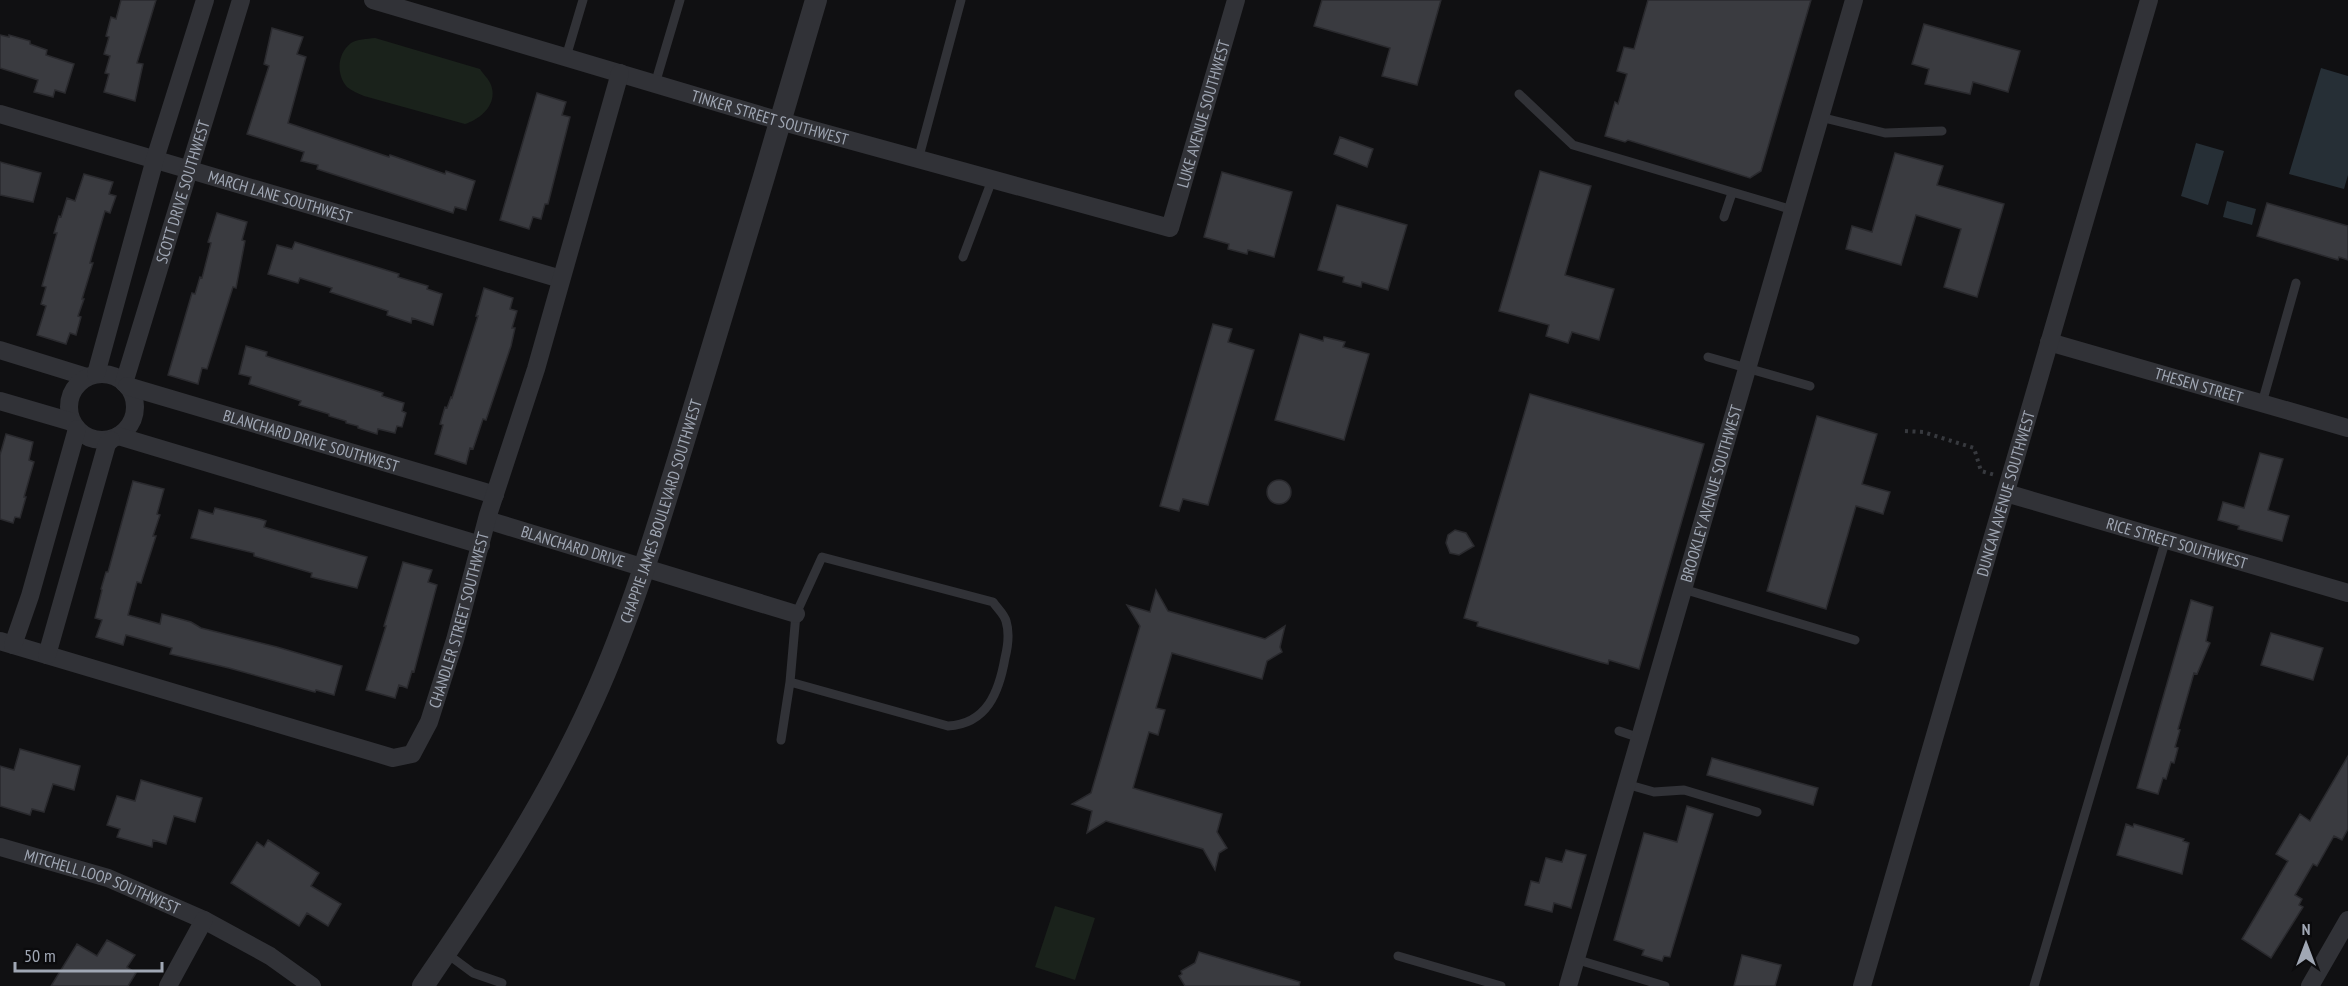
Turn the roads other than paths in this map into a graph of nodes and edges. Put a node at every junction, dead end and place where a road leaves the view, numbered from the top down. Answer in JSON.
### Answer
{"nodes":[{"id":1,"x":205,"y":0,"type":"edge"},
{"id":2,"x":241,"y":0,"type":"edge"},
{"id":3,"x":373,"y":0,"type":"edge"},
{"id":4,"x":583,"y":0,"type":"edge"},
{"id":5,"x":680,"y":0,"type":"edge"},
{"id":6,"x":816,"y":0,"type":"edge"},
{"id":7,"x":961,"y":0,"type":"edge"},
{"id":8,"x":1236,"y":0,"type":"edge"},
{"id":9,"x":1854,"y":0,"type":"edge"},
{"id":10,"x":2149,"y":0,"type":"edge"},
{"id":11,"x":566,"y":57,"type":"junction"},
{"id":12,"x":620,"y":73,"type":"junction"},
{"id":13,"x":655,"y":84,"type":"junction"},
{"id":14,"x":1519,"y":94,"type":"dead end"},
{"id":15,"x":0,"y":114,"type":"edge"},
{"id":16,"x":1820,"y":117,"type":"junction"},
{"id":17,"x":780,"y":121,"type":"junction"},
{"id":18,"x":1942,"y":131,"type":"dead end"},
{"id":19,"x":155,"y":159,"type":"junction"},
{"id":20,"x":918,"y":160,"type":"junction"},
{"id":21,"x":189,"y":169,"type":"junction"},
{"id":22,"x":992,"y":180,"type":"junction"},
{"id":23,"x":1732,"y":193,"type":"junction"},
{"id":24,"x":1793,"y":210,"type":"junction"},
{"id":25,"x":1724,"y":217,"type":"dead end"},
{"id":26,"x":1170,"y":228,"type":"joint"},
{"id":27,"x":963,"y":257,"type":"dead end"},
{"id":28,"x":561,"y":279,"type":"junction"},
{"id":29,"x":2296,"y":283,"type":"dead end"},
{"id":30,"x":2049,"y":342,"type":"junction"},
{"id":31,"x":0,"y":350,"type":"edge"},
{"id":32,"x":1708,"y":357,"type":"dead end"},
{"id":33,"x":1747,"y":368,"type":"junction"},
{"id":34,"x":91,"y":376,"type":"junction"},
{"id":35,"x":125,"y":384,"type":"junction"},
{"id":36,"x":1810,"y":386,"type":"dead end"},
{"id":37,"x":0,"y":401,"type":"edge"},
{"id":38,"x":2262,"y":403,"type":"junction"},
{"id":39,"x":74,"y":426,"type":"junction"},
{"id":40,"x":2348,"y":428,"type":"edge"},
{"id":41,"x":114,"y":438,"type":"junction"},
{"id":42,"x":2006,"y":493,"type":"junction"},
{"id":43,"x":495,"y":495,"type":"junction"},
{"id":44,"x":487,"y":520,"type":"junction"},
{"id":45,"x":2166,"y":539,"type":"junction"},
{"id":46,"x":481,"y":545,"type":"junction"},
{"id":47,"x":645,"y":568,"type":"junction"},
{"id":48,"x":1683,"y":589,"type":"junction"},
{"id":49,"x":2348,"y":593,"type":"edge"},
{"id":50,"x":796,"y":614,"type":"junction"},
{"id":51,"x":1855,"y":640,"type":"dead end"},
{"id":52,"x":7,"y":643,"type":"edge"},
{"id":53,"x":47,"y":655,"type":"junction"},
{"id":54,"x":790,"y":682,"type":"junction"},
{"id":55,"x":1619,"y":731,"type":"dead end"},
{"id":56,"x":1640,"y":738,"type":"junction"},
{"id":57,"x":781,"y":740,"type":"dead end"},
{"id":58,"x":1626,"y":784,"type":"junction"},
{"id":59,"x":1757,"y":812,"type":"dead end"},
{"id":60,"x":0,"y":847,"type":"edge"},
{"id":61,"x":204,"y":920,"type":"junction"},
{"id":62,"x":2348,"y":920,"type":"edge"},
{"id":63,"x":446,"y":952,"type":"junction"},
{"id":64,"x":1398,"y":956,"type":"dead end"},
{"id":65,"x":1575,"y":959,"type":"junction"},
{"id":66,"x":502,"y":983,"type":"dead end"},
{"id":67,"x":168,"y":986,"type":"edge"},
{"id":68,"x":312,"y":986,"type":"edge"},
{"id":69,"x":423,"y":986,"type":"edge"},
{"id":70,"x":1501,"y":986,"type":"edge"},
{"id":71,"x":1568,"y":986,"type":"edge"},
{"id":72,"x":1665,"y":986,"type":"edge"},
{"id":73,"x":1862,"y":986,"type":"edge"},
{"id":74,"x":2034,"y":986,"type":"edge"},
{"id":75,"x":2310,"y":986,"type":"edge"}],
"edges":[{"from":1,"to":19,"type":"street","name":"SCOTT DRIVE SOUTHWEST"},
{"from":2,"to":21,"type":"street","name":"SCOTT DRIVE SOUTHWEST"},
{"from":3,"to":11,"type":"street","name":"TINKER STREET SOUTHWEST"},
{"from":4,"to":11,"type":"lane"},
{"from":5,"to":13,"type":"lane"},
{"from":6,"to":17,"type":"street","name":"CHAPPIE JAMES BOULEVARD SOUTHWEST"},
{"from":7,"to":20,"type":"lane"},
{"from":8,"to":26,"type":"street","name":"LUKE AVENUE SOUTHWEST"},
{"from":9,"to":16,"type":"street","name":"BROOKLEY AVENUE SOUTHWEST"},
{"from":10,"to":30,"type":"street","name":"DUNCAN AVENUE SOUTHWEST"},
{"from":11,"to":12,"type":"street","name":"TINKER STREET SOUTHWEST"},
{"from":12,"to":13,"type":"street","name":"TINKER STREET SOUTHWEST"},
{"from":12,"to":28,"type":"street","name":"CHANDLER STREET SOUTHWEST"},
{"from":13,"to":17,"type":"street","name":"TINKER STREET SOUTHWEST"},
{"from":14,"to":23,"type":"lane"},
{"from":15,"to":19,"type":"street","name":"MARCH LANE SOUTHWEST"},
{"from":16,"to":18,"type":"lane"},
{"from":16,"to":24,"type":"street","name":"BROOKLEY AVENUE SOUTHWEST"},
{"from":17,"to":20,"type":"street","name":"TINKER STREET SOUTHWEST"},
{"from":17,"to":47,"type":"street","name":"CHAPPIE JAMES BOULEVARD SOUTHWEST"},
{"from":19,"to":21,"type":"street","name":"MARCH LANE SOUTHWEST"},
{"from":19,"to":34,"type":"street","name":"SCOTT DRIVE SOUTHWEST"},
{"from":20,"to":22,"type":"street","name":"TINKER STREET SOUTHWEST"},
{"from":21,"to":28,"type":"street","name":"MARCH LANE SOUTHWEST"},
{"from":21,"to":35,"type":"street","name":"SCOTT DRIVE SOUTHWEST"},
{"from":22,"to":26,"type":"street","name":"TINKER STREET SOUTHWEST"},
{"from":22,"to":27,"type":"lane"},
{"from":23,"to":24,"type":"lane"},
{"from":23,"to":25,"type":"lane"},
{"from":24,"to":33,"type":"street","name":"BROOKLEY AVENUE SOUTHWEST"},
{"from":28,"to":43,"type":"street","name":"CHANDLER STREET SOUTHWEST"},
{"from":29,"to":38,"type":"lane"},
{"from":30,"to":38,"type":"street","name":"THESEN STREET"},
{"from":30,"to":42,"type":"street","name":"DUNCAN AVENUE SOUTHWEST"},
{"from":31,"to":34,"type":"street"},
{"from":32,"to":33,"type":"lane"},
{"from":33,"to":36,"type":"lane"},
{"from":33,"to":48,"type":"street","name":"BROOKLEY AVENUE SOUTHWEST"},
{"from":34,"to":35,"type":"street"},
{"from":34,"to":39,"type":"street"},
{"from":35,"to":41,"type":"street"},
{"from":35,"to":43,"type":"street","name":"BLANCHARD DRIVE SOUTHWEST"},
{"from":37,"to":39,"type":"street"},
{"from":38,"to":40,"type":"street","name":"THESEN STREET"},
{"from":39,"to":41,"type":"street"},
{"from":39,"to":52,"type":"street"},
{"from":41,"to":46,"type":"street"},
{"from":41,"to":53,"type":"street"},
{"from":42,"to":45,"type":"street","name":"RICE STREET SOUTHWEST"},
{"from":42,"to":73,"type":"street","name":"DUNCAN AVENUE SOUTHWEST"},
{"from":43,"to":44,"type":"street","name":"CHANDLER STREET SOUTHWEST"},
{"from":44,"to":46,"type":"street","name":"CHANDLER STREET SOUTHWEST"},
{"from":44,"to":47,"type":"street","name":"BLANCHARD DRIVE"},
{"from":45,"to":49,"type":"street","name":"RICE STREET SOUTHWEST"},
{"from":45,"to":74,"type":"lane"},
{"from":46,"to":53,"type":"street","name":"CHANDLER STREET SOUTHWEST"},
{"from":47,"to":50,"type":"street","name":"BLANCHARD DRIVE"},
{"from":47,"to":63,"type":"street","name":"CHAPPIE JAMES BOULEVARD SOUTHWEST"},
{"from":48,"to":51,"type":"lane"},
{"from":48,"to":56,"type":"street","name":"BROOKLEY AVENUE SOUTHWEST"},
{"from":50,"to":54,"type":"lane"},
{"from":50,"to":54,"type":"lane"},
{"from":52,"to":53,"type":"street","name":"CHANDLER STREET SOUTHWEST"},
{"from":54,"to":57,"type":"lane"},
{"from":55,"to":56,"type":"lane"},
{"from":56,"to":58,"type":"street","name":"BROOKLEY AVENUE SOUTHWEST"},
{"from":58,"to":59,"type":"lane"},
{"from":58,"to":65,"type":"street","name":"BROOKLEY AVENUE SOUTHWEST"},
{"from":60,"to":61,"type":"street","name":"MITCHELL LOOP SOUTHWEST"},
{"from":61,"to":67,"type":"street","name":"MITCHELL LOOP SOUTHWEST"},
{"from":61,"to":68,"type":"street","name":"MITCHELL LOOP SOUTHWEST"},
{"from":62,"to":75,"type":"street"},
{"from":63,"to":66,"type":"lane"},
{"from":63,"to":69,"type":"street","name":"CHAPPIE JAMES BOULEVARD SOUTHWEST"},
{"from":64,"to":70,"type":"lane"},
{"from":65,"to":71,"type":"street","name":"BROOKLEY AVENUE SOUTHWEST"},
{"from":65,"to":72,"type":"lane"}]}
